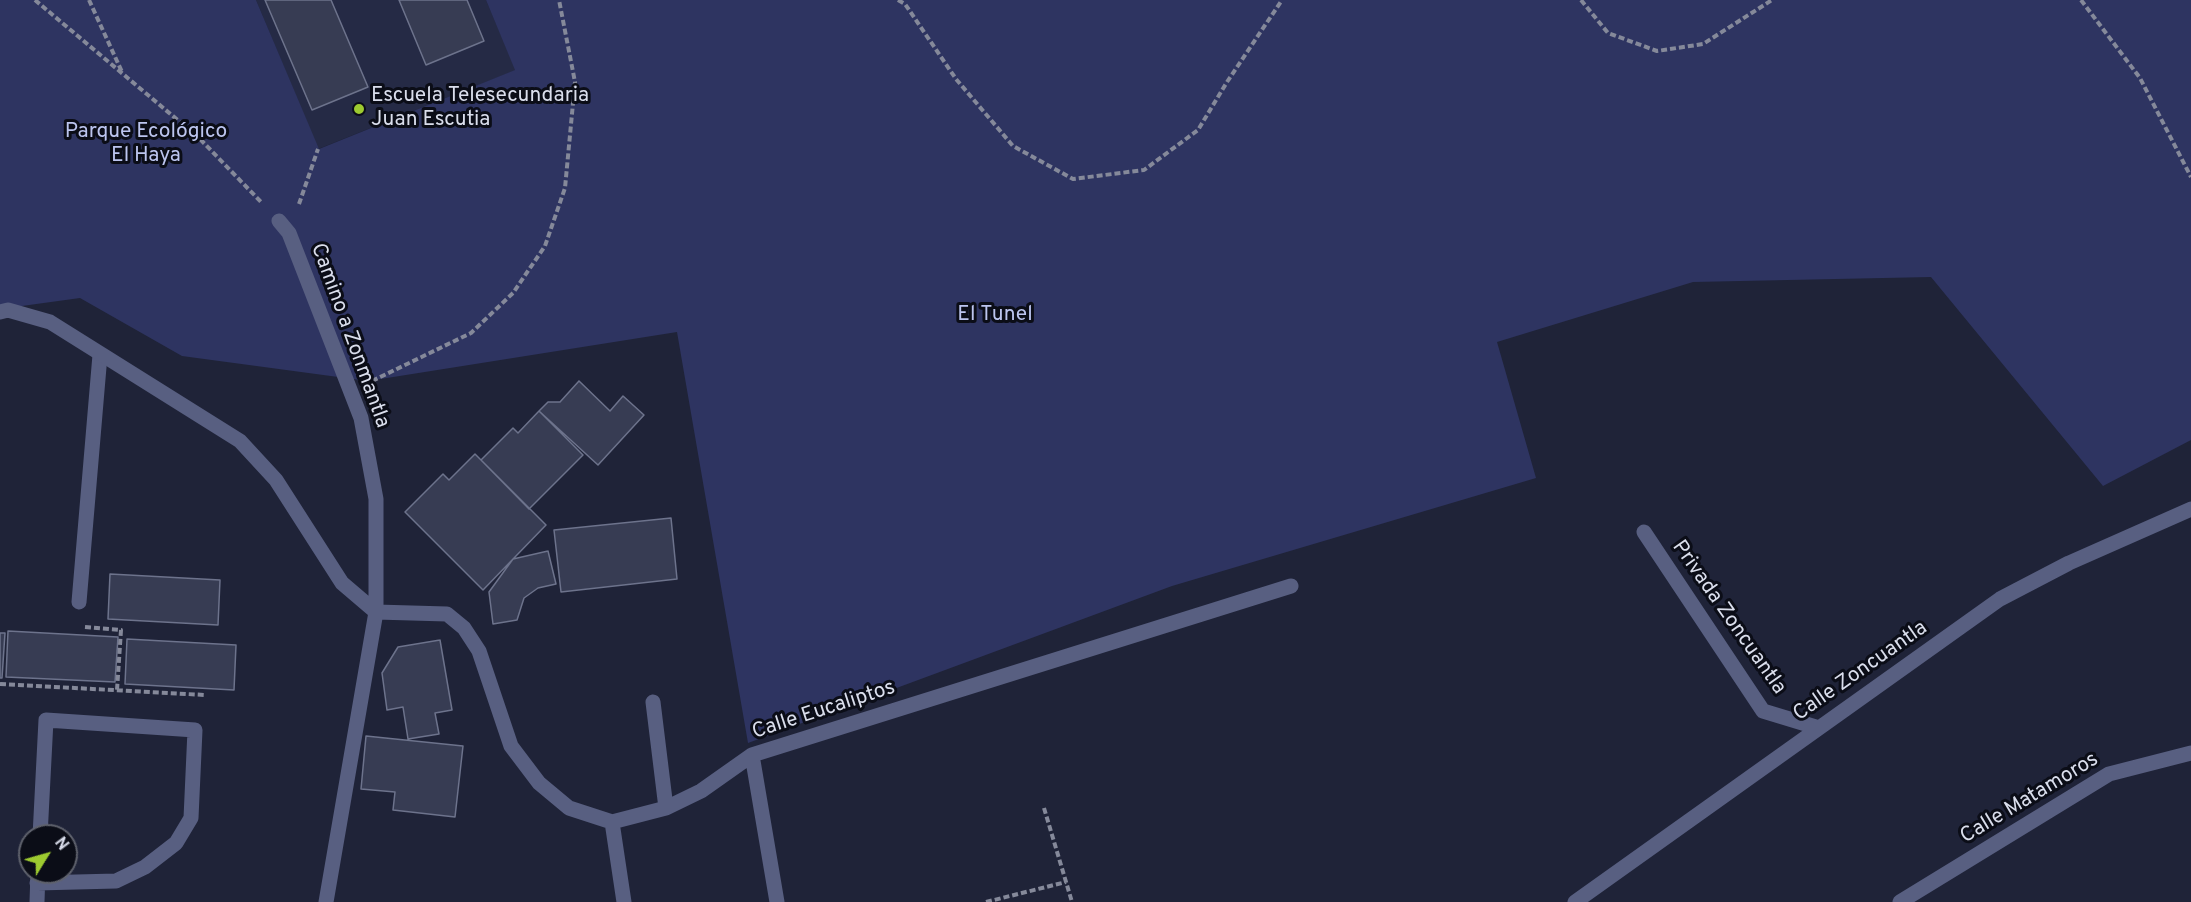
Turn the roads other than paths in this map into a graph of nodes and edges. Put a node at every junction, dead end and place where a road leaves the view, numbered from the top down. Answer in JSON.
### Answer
{"nodes":[{"id":1,"x":284,"y":227,"type":"road end"},
{"id":2,"x":0,"y":312,"type":"edge"},
{"id":3,"x":100,"y":355,"type":"junction"},
{"id":4,"x":2191,"y":509,"type":"edge"},
{"id":5,"x":1644,"y":532,"type":"dead end"},
{"id":6,"x":1291,"y":586,"type":"dead end"},
{"id":7,"x":79,"y":602,"type":"road end"},
{"id":8,"x":376,"y":612,"type":"junction"},
{"id":9,"x":653,"y":702,"type":"dead end"},
{"id":10,"x":1819,"y":728,"type":"junction"},
{"id":11,"x":2191,"y":753,"type":"edge"},
{"id":12,"x":752,"y":755,"type":"junction"},
{"id":13,"x":666,"y":808,"type":"junction"},
{"id":14,"x":612,"y":822,"type":"junction"},
{"id":15,"x":41,"y":824,"type":"edge"},
{"id":16,"x":78,"y":879,"type":"edge"},
{"id":17,"x":38,"y":884,"type":"edge"},
{"id":18,"x":37,"y":902,"type":"edge"},
{"id":19,"x":326,"y":902,"type":"edge"},
{"id":20,"x":624,"y":902,"type":"edge"},
{"id":21,"x":777,"y":902,"type":"edge"},
{"id":22,"x":1575,"y":902,"type":"edge"},
{"id":23,"x":1900,"y":902,"type":"edge"}],
"edges":[{"from":1,"to":8,"type":"street","name":"Camino a Zonmantla"},
{"from":2,"to":3,"type":"street"},
{"from":3,"to":7,"type":"street"},
{"from":3,"to":8,"type":"street"},
{"from":4,"to":10,"type":"street","name":"Calle Zoncuantla"},
{"from":5,"to":10,"type":"street","name":"Privada Zoncuantla"},
{"from":6,"to":12,"type":"street","name":"Calle Eucaliptos"},
{"from":8,"to":14,"type":"street"},
{"from":8,"to":19,"type":"street","name":"Camino a Zonmantla"},
{"from":9,"to":13,"type":"street"},
{"from":10,"to":22,"type":"street","name":"Calle Zoncuantla"},
{"from":11,"to":23,"type":"street","name":"Calle Matamoros"},
{"from":12,"to":13,"type":"street","name":"Calle Eucaliptos"},
{"from":12,"to":21,"type":"street"},
{"from":13,"to":14,"type":"street","name":"Calle Eucaliptos"},
{"from":14,"to":20,"type":"street"},
{"from":15,"to":16,"type":"street"},
{"from":17,"to":18,"type":"street"}]}
